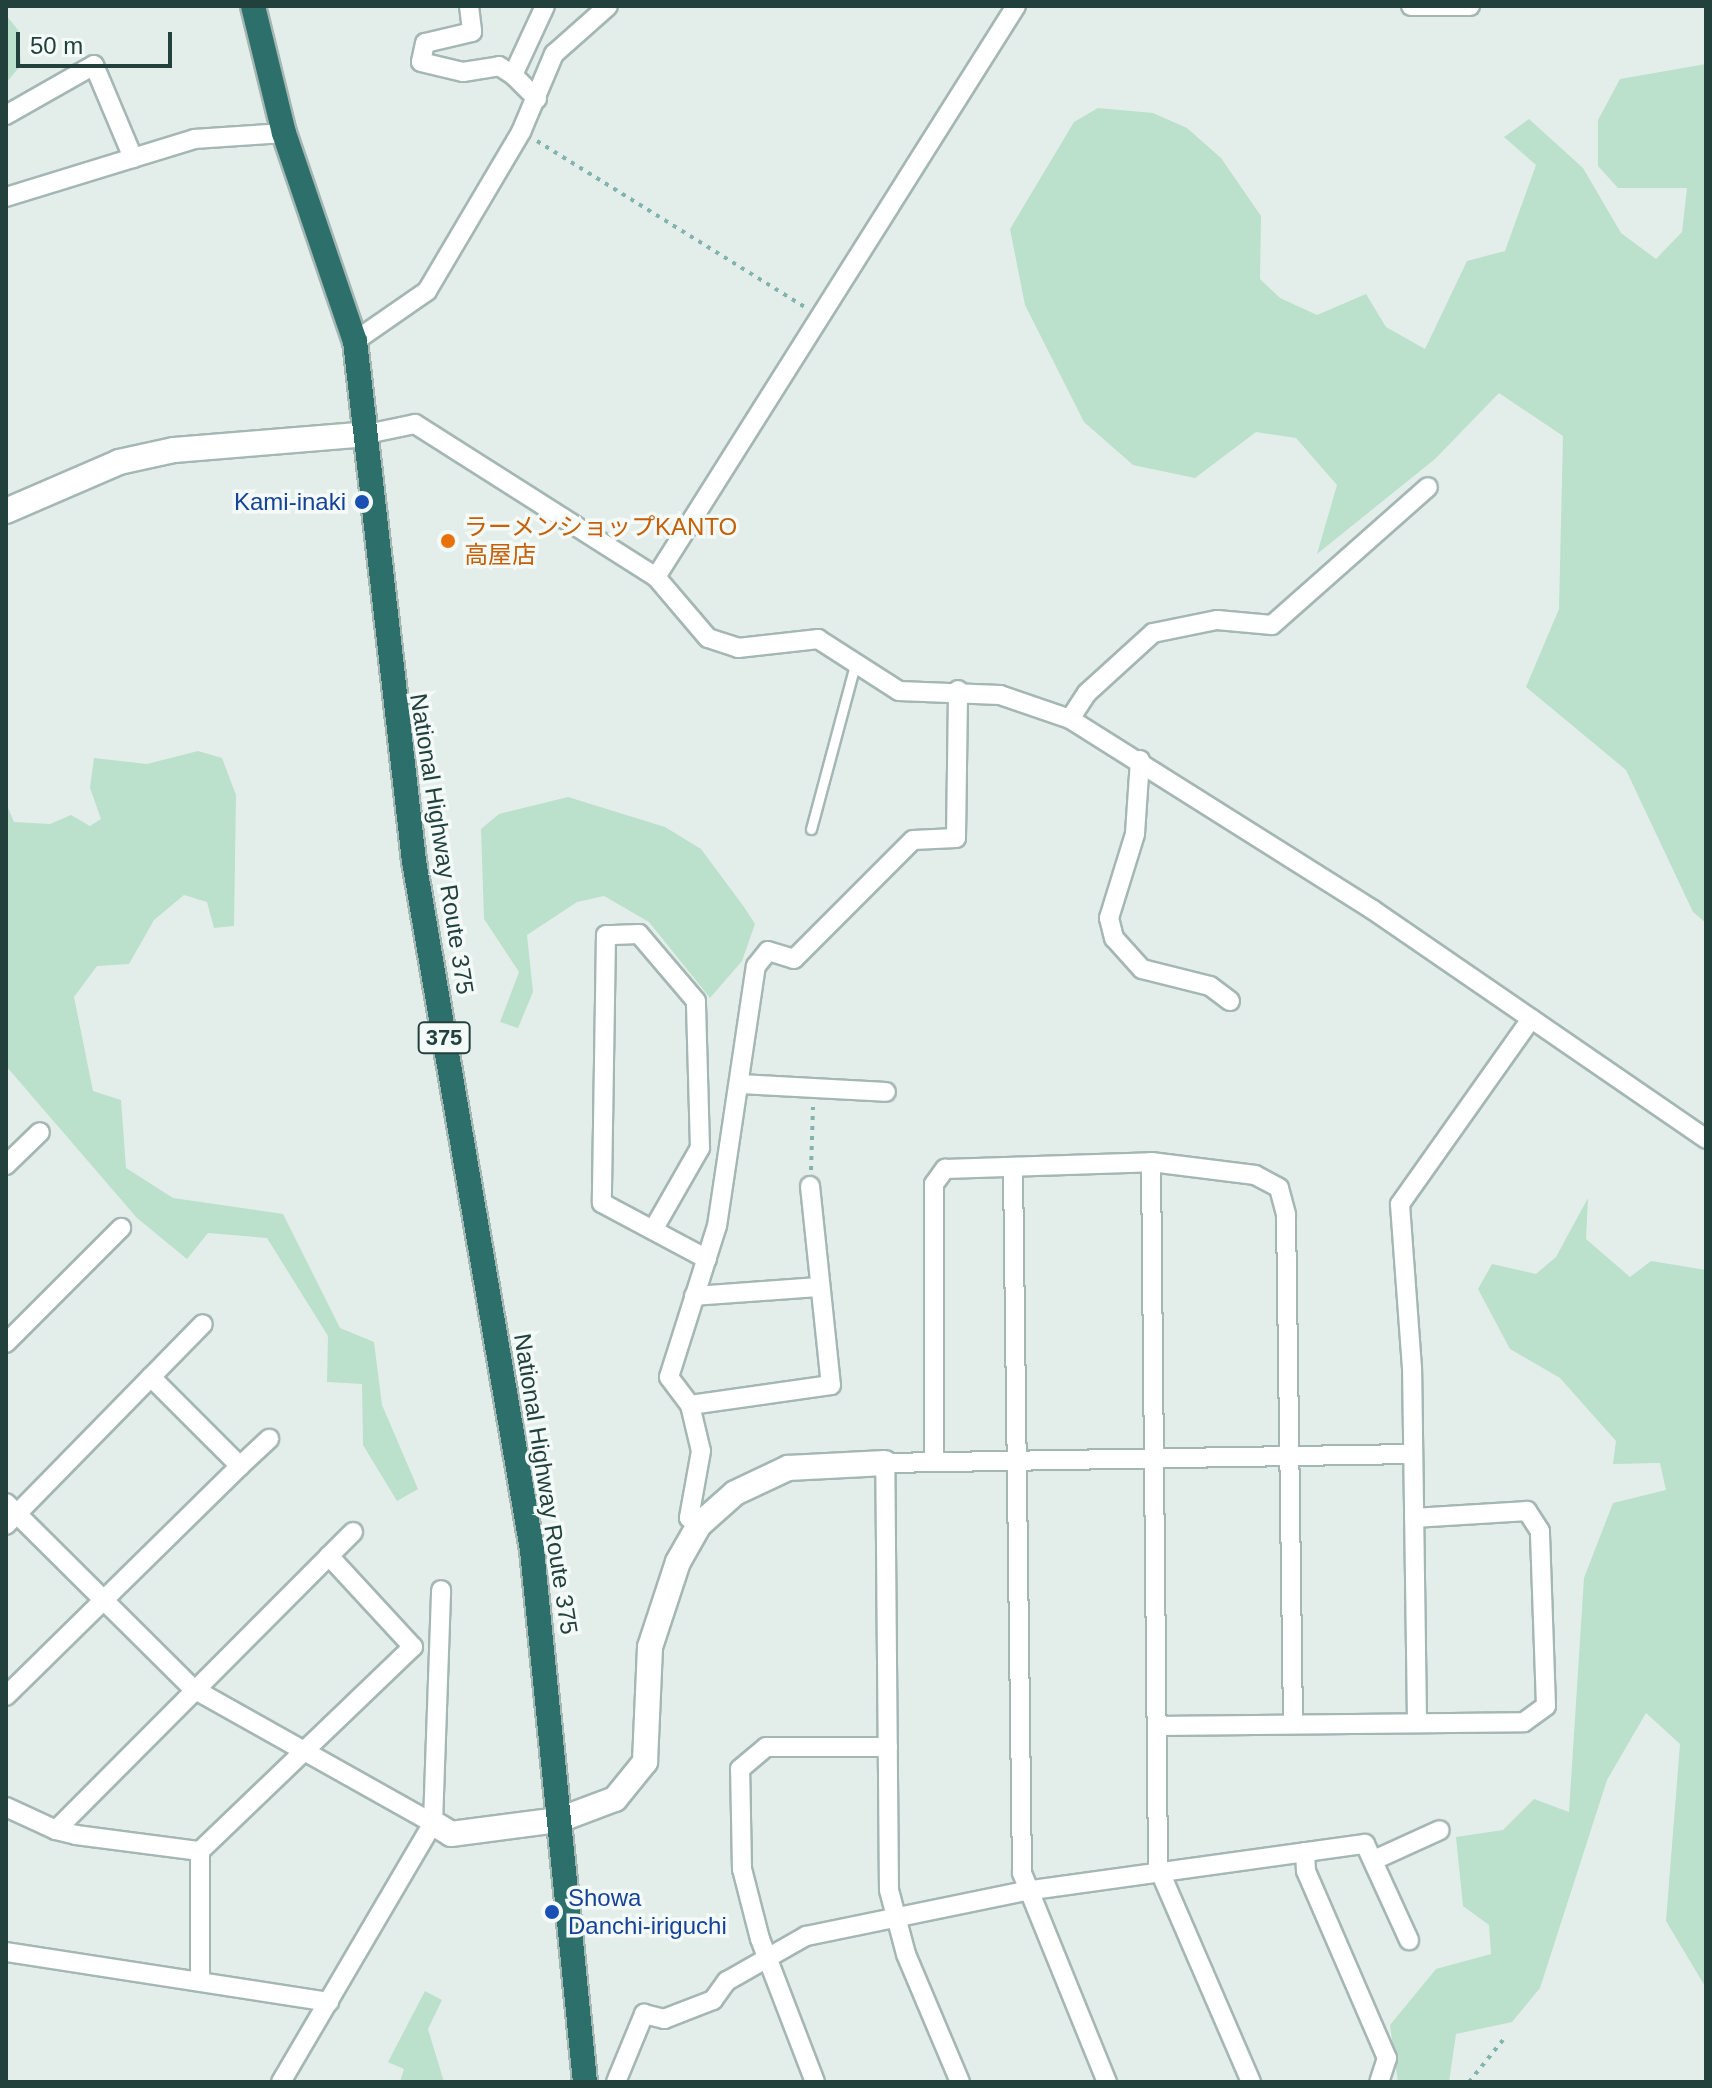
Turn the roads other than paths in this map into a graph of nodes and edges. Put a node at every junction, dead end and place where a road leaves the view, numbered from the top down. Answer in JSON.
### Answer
{"nodes":[{"id":1,"x":253,"y":6,"type":"edge"},
{"id":2,"x":469,"y":6,"type":"edge"},
{"id":3,"x":545,"y":6,"type":"edge"},
{"id":4,"x":608,"y":6,"type":"edge"},
{"id":5,"x":1016,"y":6,"type":"edge"},
{"id":6,"x":1411,"y":6,"type":"edge"},
{"id":7,"x":1470,"y":6,"type":"edge"},
{"id":8,"x":513,"y":75,"type":"junction"},
{"id":9,"x":537,"y":99,"type":"junction"},
{"id":10,"x":6,"y":115,"type":"edge"},
{"id":11,"x":284,"y":133,"type":"junction"},
{"id":12,"x":133,"y":158,"type":"junction"},
{"id":13,"x":6,"y":197,"type":"edge"},
{"id":14,"x":355,"y":341,"type":"junction"},
{"id":15,"x":367,"y":434,"type":"junction"},
{"id":16,"x":1428,"y":487,"type":"dead end"},
{"id":17,"x":6,"y":511,"type":"edge"},
{"id":18,"x":656,"y":577,"type":"junction"},
{"id":19,"x":855,"y":665,"type":"junction"},
{"id":20,"x":958,"y":690,"type":"junction"},
{"id":21,"x":1070,"y":719,"type":"junction"},
{"id":22,"x":1140,"y":760,"type":"junction"},
{"id":23,"x":811,"y":829,"type":"dead end"},
{"id":24,"x":1230,"y":1001,"type":"dead end"},
{"id":25,"x":1531,"y":1019,"type":"junction"},
{"id":26,"x":740,"y":1084,"type":"junction"},
{"id":27,"x":886,"y":1092,"type":"dead end"},
{"id":28,"x":40,"y":1132,"type":"dead end"},
{"id":29,"x":1706,"y":1139,"type":"edge"},
{"id":30,"x":1151,"y":1162,"type":"junction"},
{"id":31,"x":6,"y":1165,"type":"edge"},
{"id":32,"x":1013,"y":1168,"type":"junction"},
{"id":33,"x":810,"y":1186,"type":"road end"},
{"id":34,"x":121,"y":1228,"type":"dead end"},
{"id":35,"x":653,"y":1230,"type":"junction"},
{"id":36,"x":707,"y":1259,"type":"junction"},
{"id":37,"x":820,"y":1287,"type":"junction"},
{"id":38,"x":694,"y":1296,"type":"junction"},
{"id":39,"x":203,"y":1324,"type":"dead end"},
{"id":40,"x":6,"y":1343,"type":"edge"},
{"id":41,"x":151,"y":1377,"type":"junction"},
{"id":42,"x":690,"y":1405,"type":"junction"},
{"id":43,"x":269,"y":1439,"type":"dead end"},
{"id":44,"x":1410,"y":1454,"type":"junction"},
{"id":45,"x":1290,"y":1456,"type":"junction"},
{"id":46,"x":1019,"y":1459,"type":"junction"},
{"id":47,"x":1155,"y":1460,"type":"junction"},
{"id":48,"x":934,"y":1461,"type":"junction"},
{"id":49,"x":885,"y":1463,"type":"junction"},
{"id":50,"x":240,"y":1466,"type":"junction"},
{"id":51,"x":10,"y":1514,"type":"edge"},
{"id":52,"x":1414,"y":1518,"type":"junction"},
{"id":53,"x":699,"y":1525,"type":"junction"},
{"id":54,"x":353,"y":1532,"type":"dead end"},
{"id":55,"x":329,"y":1556,"type":"junction"},
{"id":56,"x":441,"y":1590,"type":"dead end"},
{"id":57,"x":105,"y":1597,"type":"junction"},
{"id":58,"x":192,"y":1688,"type":"junction"},
{"id":59,"x":6,"y":1696,"type":"edge"},
{"id":60,"x":1417,"y":1721,"type":"junction"},
{"id":61,"x":1293,"y":1722,"type":"junction"},
{"id":62,"x":1157,"y":1726,"type":"junction"},
{"id":63,"x":888,"y":1747,"type":"junction"},
{"id":64,"x":303,"y":1753,"type":"junction"},
{"id":65,"x":6,"y":1807,"type":"edge"},
{"id":66,"x":559,"y":1820,"type":"junction"},
{"id":67,"x":433,"y":1823,"type":"junction"},
{"id":68,"x":56,"y":1830,"type":"junction"},
{"id":69,"x":1440,"y":1830,"type":"dead end"},
{"id":70,"x":200,"y":1851,"type":"junction"},
{"id":71,"x":1305,"y":1852,"type":"junction"},
{"id":72,"x":1374,"y":1860,"type":"junction"},
{"id":73,"x":1158,"y":1867,"type":"junction"},
{"id":74,"x":1025,"y":1891,"type":"junction"},
{"id":75,"x":892,"y":1915,"type":"junction"},
{"id":76,"x":1409,"y":1940,"type":"dead end"},
{"id":77,"x":6,"y":1952,"type":"edge"},
{"id":78,"x":767,"y":1957,"type":"junction"},
{"id":79,"x":200,"y":1981,"type":"junction"},
{"id":80,"x":329,"y":2002,"type":"junction"},
{"id":81,"x":281,"y":2082,"type":"edge"},
{"id":82,"x":585,"y":2082,"type":"edge"},
{"id":83,"x":616,"y":2082,"type":"edge"},
{"id":84,"x":815,"y":2082,"type":"edge"},
{"id":85,"x":960,"y":2082,"type":"edge"},
{"id":86,"x":1107,"y":2082,"type":"edge"},
{"id":87,"x":1251,"y":2082,"type":"edge"},
{"id":88,"x":1379,"y":2082,"type":"edge"}],
"edges":[{"from":1,"to":11,"type":"highway","name":"National Highway Route 375","number":"375"},
{"from":2,"to":8,"type":"street"},
{"from":3,"to":8,"type":"street"},
{"from":4,"to":9,"type":"street"},
{"from":5,"to":18,"type":"street"},
{"from":6,"to":7,"type":"street"},
{"from":8,"to":9,"type":"street"},
{"from":9,"to":14,"type":"street"},
{"from":10,"to":12,"type":"street"},
{"from":11,"to":12,"type":"street"},
{"from":11,"to":14,"type":"highway","name":"National Highway Route 375","number":"375"},
{"from":12,"to":13,"type":"street"},
{"from":14,"to":15,"type":"highway","name":"National Highway Route 375","number":"375"},
{"from":15,"to":17,"type":"street"},
{"from":15,"to":18,"type":"street"},
{"from":15,"to":66,"type":"highway","name":"National Highway Route 375","number":"375"},
{"from":16,"to":21,"type":"street"},
{"from":18,"to":19,"type":"street"},
{"from":19,"to":20,"type":"street"},
{"from":19,"to":23,"type":"lane"},
{"from":20,"to":21,"type":"street"},
{"from":20,"to":26,"type":"street"},
{"from":21,"to":22,"type":"street"},
{"from":22,"to":24,"type":"street"},
{"from":22,"to":25,"type":"street"},
{"from":25,"to":29,"type":"street"},
{"from":25,"to":44,"type":"street"},
{"from":26,"to":27,"type":"street"},
{"from":26,"to":36,"type":"street"},
{"from":28,"to":31,"type":"street"},
{"from":30,"to":32,"type":"street"},
{"from":30,"to":45,"type":"street"},
{"from":30,"to":47,"type":"street"},
{"from":32,"to":46,"type":"street"},
{"from":32,"to":48,"type":"street"},
{"from":33,"to":37,"type":"street"},
{"from":34,"to":40,"type":"street"},
{"from":35,"to":35,"type":"street"},
{"from":35,"to":36,"type":"street"},
{"from":36,"to":38,"type":"street"},
{"from":37,"to":38,"type":"street"},
{"from":37,"to":42,"type":"street"},
{"from":38,"to":42,"type":"street"},
{"from":39,"to":41,"type":"street"},
{"from":41,"to":50,"type":"street"},
{"from":41,"to":51,"type":"street"},
{"from":42,"to":53,"type":"street"},
{"from":43,"to":50,"type":"street"},
{"from":44,"to":45,"type":"street"},
{"from":44,"to":52,"type":"street"},
{"from":45,"to":47,"type":"street"},
{"from":45,"to":61,"type":"street"},
{"from":46,"to":47,"type":"street"},
{"from":46,"to":48,"type":"street"},
{"from":46,"to":74,"type":"street"},
{"from":47,"to":62,"type":"street"},
{"from":48,"to":49,"type":"street"},
{"from":49,"to":53,"type":"street"},
{"from":49,"to":63,"type":"street"},
{"from":50,"to":57,"type":"street"},
{"from":51,"to":57,"type":"street"},
{"from":52,"to":60,"type":"street"},
{"from":52,"to":60,"type":"street"},
{"from":53,"to":66,"type":"street"},
{"from":54,"to":55,"type":"street"},
{"from":55,"to":58,"type":"street"},
{"from":55,"to":64,"type":"street"},
{"from":56,"to":67,"type":"street"},
{"from":57,"to":58,"type":"street"},
{"from":57,"to":59,"type":"street"},
{"from":58,"to":64,"type":"street"},
{"from":58,"to":68,"type":"street"},
{"from":60,"to":61,"type":"street"},
{"from":61,"to":62,"type":"street"},
{"from":62,"to":73,"type":"street"},
{"from":63,"to":75,"type":"street"},
{"from":63,"to":78,"type":"street"},
{"from":64,"to":67,"type":"street"},
{"from":64,"to":70,"type":"street"},
{"from":65,"to":68,"type":"street"},
{"from":66,"to":67,"type":"street"},
{"from":66,"to":82,"type":"highway","name":"National Highway Route 375","number":"375"},
{"from":67,"to":80,"type":"street"},
{"from":68,"to":70,"type":"street"},
{"from":69,"to":72,"type":"street"},
{"from":70,"to":79,"type":"street"},
{"from":71,"to":72,"type":"street"},
{"from":71,"to":73,"type":"street"},
{"from":71,"to":88,"type":"street"},
{"from":72,"to":76,"type":"street"},
{"from":73,"to":74,"type":"street"},
{"from":73,"to":87,"type":"street"},
{"from":74,"to":75,"type":"street"},
{"from":74,"to":86,"type":"street"},
{"from":75,"to":78,"type":"street"},
{"from":75,"to":85,"type":"street"},
{"from":77,"to":79,"type":"street"},
{"from":78,"to":83,"type":"street"},
{"from":78,"to":84,"type":"street"},
{"from":79,"to":80,"type":"street"},
{"from":80,"to":81,"type":"street"}]}
